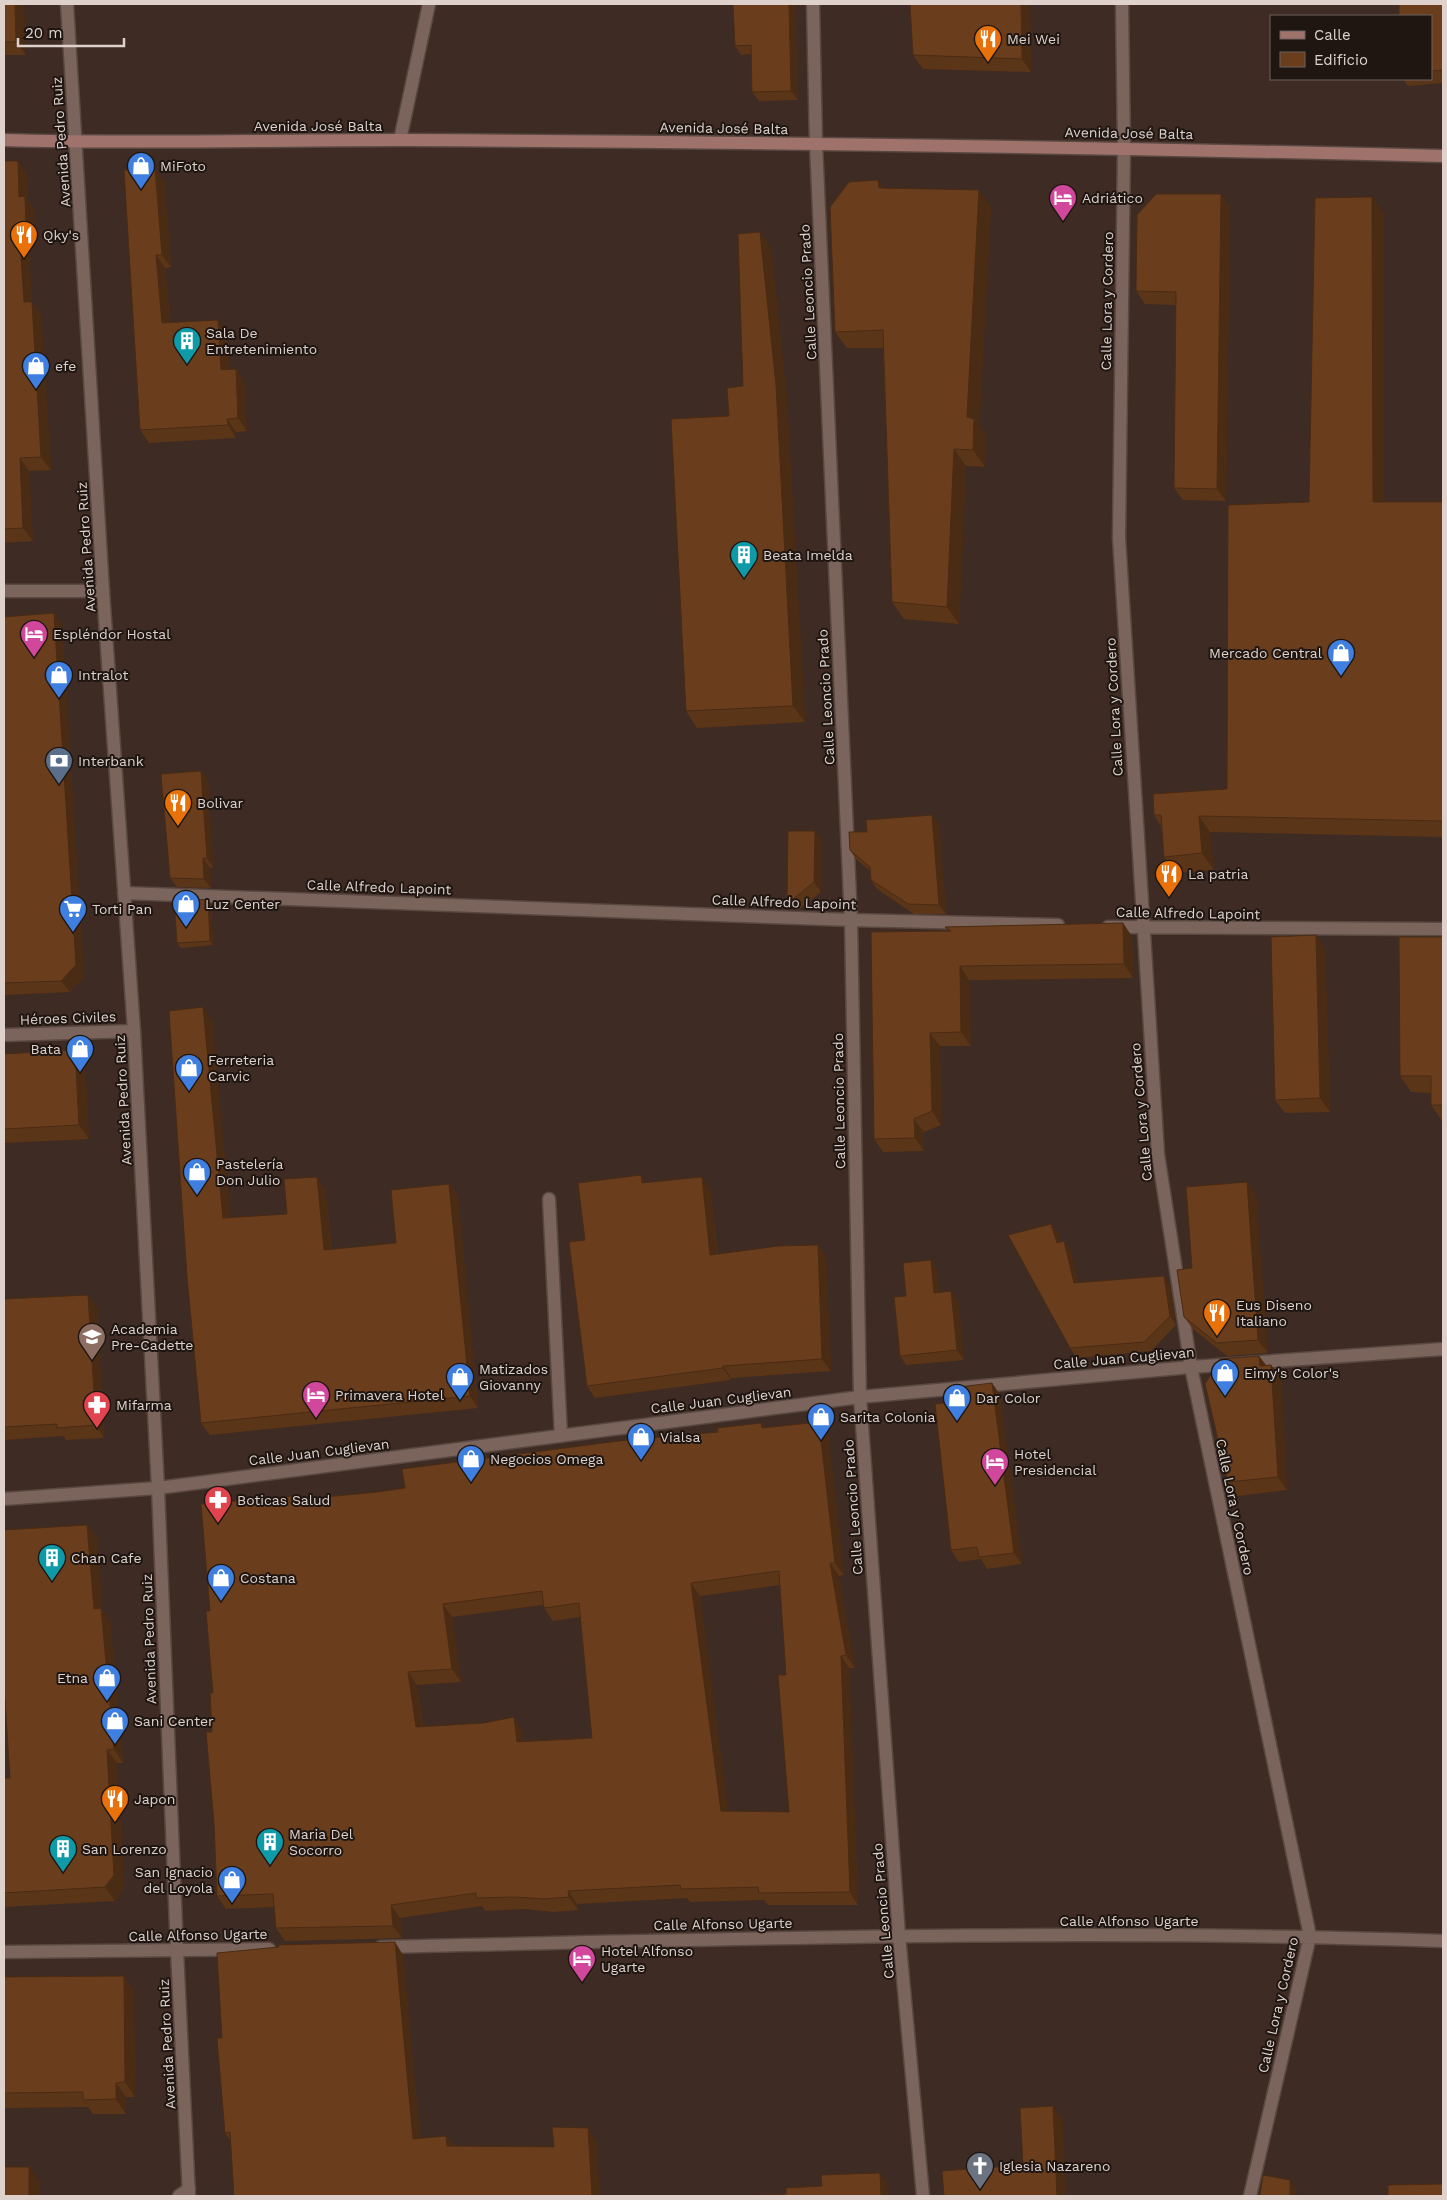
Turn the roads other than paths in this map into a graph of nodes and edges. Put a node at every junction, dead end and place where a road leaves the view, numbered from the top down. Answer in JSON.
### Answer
{"nodes":[{"id":1,"x":67,"y":4,"type":"edge"},
{"id":2,"x":429,"y":4,"type":"edge"},
{"id":3,"x":813,"y":4,"type":"edge"},
{"id":4,"x":1122,"y":4,"type":"edge"},
{"id":5,"x":4,"y":140,"type":"edge"},
{"id":6,"x":400,"y":140,"type":"junction"},
{"id":7,"x":76,"y":142,"type":"junction"},
{"id":8,"x":816,"y":144,"type":"junction"},
{"id":9,"x":1124,"y":148,"type":"junction"},
{"id":10,"x":1443,"y":156,"type":"edge"},
{"id":11,"x":4,"y":591,"type":"edge"},
{"id":12,"x":103,"y":591,"type":"junction"},
{"id":13,"x":124,"y":893,"type":"junction"},
{"id":14,"x":850,"y":920,"type":"junction"},
{"id":15,"x":1074,"y":926,"type":"edge"},
{"id":16,"x":1094,"y":926,"type":"edge"},
{"id":17,"x":1142,"y":928,"type":"junction"},
{"id":18,"x":1443,"y":929,"type":"edge"},
{"id":19,"x":134,"y":1031,"type":"junction"},
{"id":20,"x":4,"y":1035,"type":"edge"},
{"id":21,"x":549,"y":1199,"type":"dead end"},
{"id":22,"x":1443,"y":1349,"type":"edge"},
{"id":23,"x":1191,"y":1367,"type":"junction"},
{"id":24,"x":860,"y":1397,"type":"junction"},
{"id":25,"x":561,"y":1436,"type":"junction"},
{"id":26,"x":158,"y":1488,"type":"junction"},
{"id":27,"x":4,"y":1499,"type":"edge"},
{"id":28,"x":899,"y":1935,"type":"junction"},
{"id":29,"x":1310,"y":1936,"type":"junction"},
{"id":30,"x":1443,"y":1941,"type":"edge"},
{"id":31,"x":365,"y":1947,"type":"edge"},
{"id":32,"x":286,"y":1949,"type":"edge"},
{"id":33,"x":177,"y":1951,"type":"junction"},
{"id":34,"x":4,"y":1952,"type":"edge"},
{"id":35,"x":185,"y":2194,"type":"edge"},
{"id":36,"x":923,"y":2196,"type":"edge"},
{"id":37,"x":1250,"y":2196,"type":"edge"}],
"edges":[{"from":1,"to":7,"type":"street","name":"Avenida Pedro Ruiz"},
{"from":2,"to":6,"type":"street"},
{"from":3,"to":8,"type":"street","name":"Calle Leoncio Prado"},
{"from":4,"to":9,"type":"street","name":"Calle Lora y Cordero"},
{"from":5,"to":7,"type":"main road","name":"Avenida José Balta"},
{"from":6,"to":7,"type":"main road","name":"Avenida José Balta"},
{"from":6,"to":8,"type":"main road","name":"Avenida José Balta"},
{"from":7,"to":12,"type":"street","name":"Avenida Pedro Ruiz"},
{"from":8,"to":9,"type":"main road","name":"Avenida José Balta"},
{"from":8,"to":14,"type":"street","name":"Calle Leoncio Prado"},
{"from":9,"to":10,"type":"main road","name":"Avenida José Balta"},
{"from":9,"to":17,"type":"street","name":"Calle Lora y Cordero"},
{"from":11,"to":12,"type":"street"},
{"from":12,"to":13,"type":"street","name":"Avenida Pedro Ruiz"},
{"from":13,"to":14,"type":"street","name":"Calle Alfredo Lapoint"},
{"from":13,"to":19,"type":"street","name":"Avenida Pedro Ruiz"},
{"from":14,"to":15,"type":"street","name":"Calle Alfredo Lapoint"},
{"from":14,"to":24,"type":"street","name":"Calle Leoncio Prado"},
{"from":16,"to":17,"type":"street","name":"Calle Alfredo Lapoint"},
{"from":17,"to":18,"type":"street","name":"Calle Alfredo Lapoint"},
{"from":17,"to":23,"type":"street","name":"Calle Lora y Cordero"},
{"from":19,"to":20,"type":"street","name":"Héroes Civiles"},
{"from":19,"to":26,"type":"street","name":"Avenida Pedro Ruiz"},
{"from":21,"to":25,"type":"street"},
{"from":22,"to":23,"type":"street","name":"Calle Juan Cuglievan"},
{"from":23,"to":24,"type":"street","name":"Calle Juan Cuglievan"},
{"from":23,"to":29,"type":"street","name":"Calle Lora y Cordero"},
{"from":24,"to":25,"type":"street","name":"Calle Juan Cuglievan"},
{"from":24,"to":28,"type":"street","name":"Calle Leoncio Prado"},
{"from":25,"to":26,"type":"street","name":"Calle Juan Cuglievan"},
{"from":26,"to":27,"type":"street","name":"Calle Juan Cuglievan"},
{"from":26,"to":33,"type":"street","name":"Avenida Pedro Ruiz"},
{"from":28,"to":29,"type":"street","name":"Calle Alfonso Ugarte"},
{"from":28,"to":31,"type":"street","name":"Calle Alfonso Ugarte"},
{"from":28,"to":36,"type":"street","name":"Calle Leoncio Prado"},
{"from":29,"to":30,"type":"street","name":"Calle Alfonso Ugarte"},
{"from":29,"to":37,"type":"street","name":"Calle Lora y Cordero"},
{"from":32,"to":33,"type":"street","name":"Calle Alfonso Ugarte"},
{"from":33,"to":34,"type":"street","name":"Calle Alfonso Ugarte"},
{"from":33,"to":35,"type":"street","name":"Avenida Pedro Ruiz"}]}
